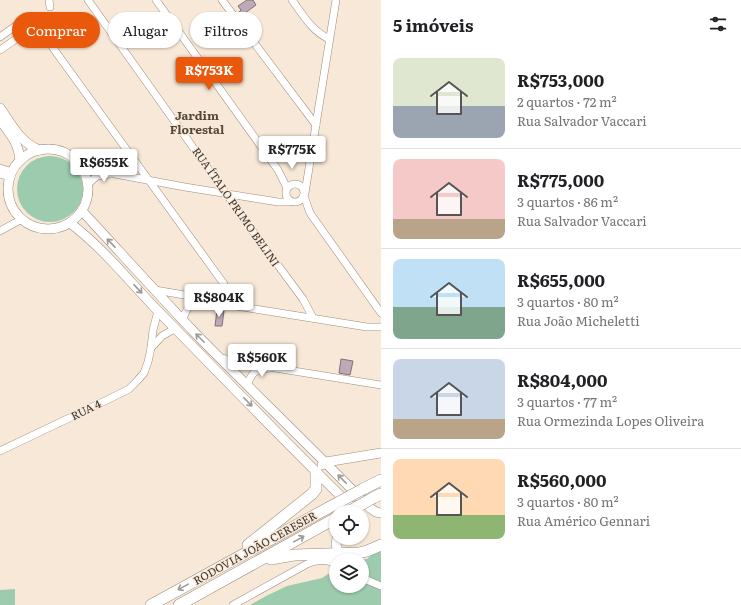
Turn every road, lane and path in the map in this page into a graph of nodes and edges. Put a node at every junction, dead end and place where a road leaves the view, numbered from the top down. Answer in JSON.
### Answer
{"nodes":[{"id":1,"x":88,"y":0,"type":"edge"},
{"id":2,"x":156,"y":0,"type":"edge"},
{"id":3,"x":222,"y":0,"type":"edge"},
{"id":4,"x":292,"y":0,"type":"edge"},
{"id":5,"x":336,"y":0,"type":"edge"},
{"id":6,"x":0,"y":36,"type":"edge"},
{"id":7,"x":329,"y":39,"type":"junction"},
{"id":8,"x":53,"y":48,"type":"dead end"},
{"id":9,"x":0,"y":50,"type":"edge"},
{"id":10,"x":0,"y":108,"type":"edge"},
{"id":11,"x":0,"y":120,"type":"edge"},
{"id":12,"x":316,"y":125,"type":"junction"},
{"id":13,"x":40,"y":150,"type":"junction"},
{"id":14,"x":20,"y":161,"type":"junction"},
{"id":15,"x":78,"y":162,"type":"junction"},
{"id":16,"x":0,"y":168,"type":"edge"},
{"id":17,"x":278,"y":170,"type":"junction"},
{"id":18,"x":0,"y":174,"type":"edge"},
{"id":19,"x":115,"y":174,"type":"junction"},
{"id":20,"x":12,"y":175,"type":"junction"},
{"id":21,"x":307,"y":175,"type":"junction"},
{"id":22,"x":150,"y":180,"type":"junction"},
{"id":23,"x":88,"y":184,"type":"junction"},
{"id":24,"x":295,"y":184,"type":"junction"},
{"id":25,"x":286,"y":189,"type":"junction"},
{"id":26,"x":225,"y":193,"type":"junction"},
{"id":27,"x":304,"y":194,"type":"junction"},
{"id":28,"x":270,"y":200,"type":"junction"},
{"id":29,"x":293,"y":202,"type":"junction"},
{"id":30,"x":82,"y":211,"type":"junction"},
{"id":31,"x":310,"y":213,"type":"junction"},
{"id":32,"x":22,"y":219,"type":"junction"},
{"id":33,"x":70,"y":223,"type":"junction"},
{"id":34,"x":0,"y":232,"type":"edge"},
{"id":35,"x":155,"y":290,"type":"junction"},
{"id":36,"x":211,"y":302,"type":"junction"},
{"id":37,"x":228,"y":304,"type":"junction"},
{"id":38,"x":158,"y":310,"type":"junction"},
{"id":39,"x":381,"y":313,"type":"edge"},
{"id":40,"x":313,"y":318,"type":"junction"},
{"id":41,"x":183,"y":319,"type":"junction"},
{"id":42,"x":381,"y":327,"type":"edge"},
{"id":43,"x":176,"y":328,"type":"junction"},
{"id":44,"x":151,"y":348,"type":"junction"},
{"id":45,"x":220,"y":358,"type":"junction"},
{"id":46,"x":274,"y":368,"type":"junction"},
{"id":47,"x":381,"y":385,"type":"edge"},
{"id":48,"x":247,"y":386,"type":"junction"},
{"id":49,"x":282,"y":420,"type":"junction"},
{"id":50,"x":273,"y":428,"type":"junction"},
{"id":51,"x":0,"y":451,"type":"edge"},
{"id":52,"x":381,"y":453,"type":"edge"},
{"id":53,"x":326,"y":462,"type":"junction"},
{"id":54,"x":316,"y":472,"type":"junction"},
{"id":55,"x":381,"y":480,"type":"edge"},
{"id":56,"x":377,"y":496,"type":"edge"},
{"id":57,"x":350,"y":505,"type":"edge"},
{"id":58,"x":361,"y":505,"type":"edge"},
{"id":59,"x":381,"y":513,"type":"edge"},
{"id":60,"x":329,"y":523,"type":"edge"},
{"id":61,"x":379,"y":549,"type":"edge"},
{"id":62,"x":359,"y":553,"type":"edge"},
{"id":63,"x":329,"y":554,"type":"edge"},
{"id":64,"x":329,"y":561,"type":"edge"},
{"id":65,"x":249,"y":566,"type":"junction"},
{"id":66,"x":217,"y":568,"type":"junction"},
{"id":67,"x":369,"y":581,"type":"edge"},
{"id":68,"x":381,"y":586,"type":"edge"},
{"id":69,"x":151,"y":605,"type":"edge"},
{"id":70,"x":179,"y":605,"type":"edge"},
{"id":71,"x":233,"y":605,"type":"edge"}],
"edges":[{"from":1,"to":26,"type":"street","name":"RUA ÍTALO PRIMO BELINI"},
{"from":2,"to":17,"type":"street"},
{"from":3,"to":12,"type":"street"},
{"from":4,"to":7,"type":"street"},
{"from":5,"to":7,"type":"street"},
{"from":6,"to":9,"type":"street"},
{"from":7,"to":12,"type":"street"},
{"from":8,"to":22,"type":"street"},
{"from":10,"to":13,"type":"main road"},
{"from":11,"to":14,"type":"main road"},
{"from":12,"to":21,"type":"street"},
{"from":13,"to":14,"type":"main road"},
{"from":13,"to":15,"type":"main road"},
{"from":14,"to":20,"type":"main road"},
{"from":15,"to":19,"type":"street"},
{"from":15,"to":23,"type":"main road"},
{"from":16,"to":20,"type":"street"},
{"from":17,"to":24,"type":"street"},
{"from":17,"to":25,"type":"street"},
{"from":18,"to":20,"type":"street"},
{"from":19,"to":22,"type":"street"},
{"from":19,"to":23,"type":"street"},
{"from":20,"to":32,"type":"main road"},
{"from":21,"to":24,"type":"street"},
{"from":21,"to":27,"type":"street"},
{"from":22,"to":26,"type":"street"},
{"from":22,"to":37,"type":"street"},
{"from":23,"to":30,"type":"main road"},
{"from":24,"to":25,"type":"street"},
{"from":24,"to":27,"type":"street"},
{"from":25,"to":28,"type":"street"},
{"from":25,"to":29,"type":"street"},
{"from":26,"to":28,"type":"street"},
{"from":26,"to":40,"type":"street","name":"RUA ÍTALO PRIMO BELINI"},
{"from":27,"to":29,"type":"street"},
{"from":27,"to":31,"type":"street"},
{"from":28,"to":29,"type":"street"},
{"from":29,"to":31,"type":"street"},
{"from":30,"to":33,"type":"main road"},
{"from":35,"to":30,"type":"main road","one_way":true},
{"from":31,"to":39,"type":"street"},
{"from":32,"to":33,"type":"main road"},
{"from":32,"to":34,"type":"street"},
{"from":33,"to":38,"type":"main road","one_way":true},
{"from":35,"to":36,"type":"street"},
{"from":35,"to":41,"type":"main road"},
{"from":36,"to":37,"type":"street"},
{"from":36,"to":41,"type":"street"},
{"from":37,"to":40,"type":"street"},
{"from":38,"to":43,"type":"main road"},
{"from":38,"to":44,"type":"street","name":"RUA 4"},
{"from":40,"to":42,"type":"street"},
{"from":45,"to":41,"type":"main road","one_way":true},
{"from":43,"to":44,"type":"street"},
{"from":43,"to":50,"type":"main road","one_way":true},
{"from":44,"to":51,"type":"street","name":"RUA 4"},
{"from":45,"to":46,"type":"street"},
{"from":45,"to":48,"type":"main road"},
{"from":46,"to":47,"type":"street"},
{"from":46,"to":48,"type":"street"},
{"from":48,"to":49,"type":"main road"},
{"from":49,"to":50,"type":"street"},
{"from":49,"to":53,"type":"main road"},
{"from":50,"to":54,"type":"main road"},
{"from":52,"to":53,"type":"main road"},
{"from":53,"to":54,"type":"main road"},
{"from":59,"to":53,"type":"main road","one_way":true},
{"from":54,"to":57,"type":"main road"},
{"from":54,"to":66,"type":"highway"},
{"from":55,"to":66,"type":"highway","name":"RODOVIA JOÃO CERESER","bridge":true},
{"from":56,"to":58,"type":"highway","bridge":true},
{"from":65,"to":60,"type":"highway","name":"RODOVIA JOÃO CERESER","one_way":true},
{"from":61,"to":62,"type":"highway"},
{"from":63,"to":65,"type":"highway"},
{"from":64,"to":71,"type":"street"},
{"from":65,"to":70,"type":"highway","name":"RODOVIA JOÃO CERESER"},
{"from":66,"to":69,"type":"highway","name":"RODOVIA JOÃO CERESER","one_way":true},
{"from":67,"to":68,"type":"street"}]}
